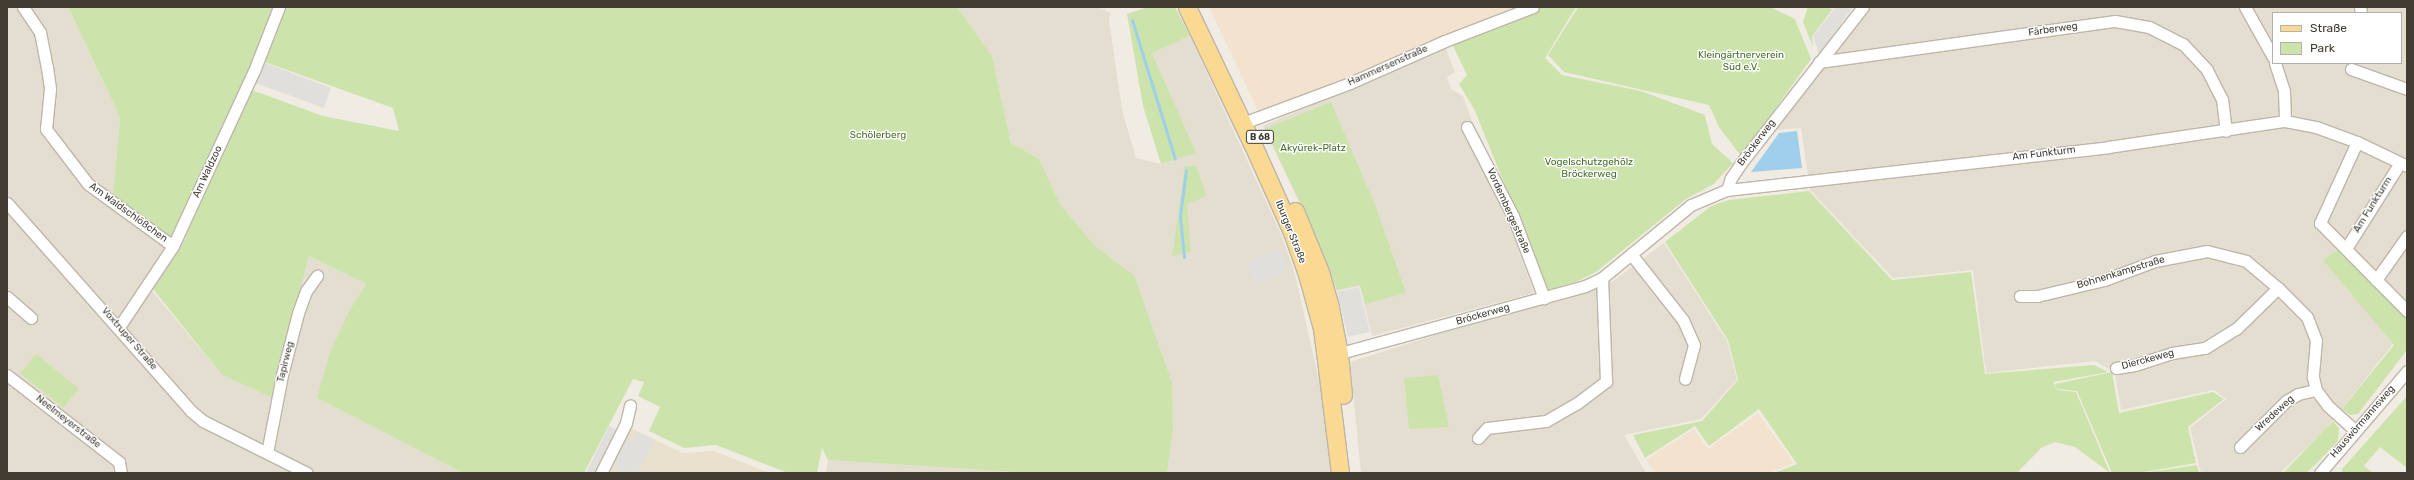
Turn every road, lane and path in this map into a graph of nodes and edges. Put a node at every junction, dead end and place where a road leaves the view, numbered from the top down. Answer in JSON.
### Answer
{"nodes":[{"id":1,"x":23,"y":7,"type":"edge"},
{"id":2,"x":279,"y":7,"type":"edge"},
{"id":3,"x":1187,"y":7,"type":"edge"},
{"id":4,"x":1199,"y":7,"type":"edge"},
{"id":5,"x":1533,"y":7,"type":"edge"},
{"id":6,"x":1863,"y":7,"type":"edge"},
{"id":7,"x":2245,"y":7,"type":"edge"},
{"id":8,"x":2272,"y":55,"type":"edge"},
{"id":9,"x":1819,"y":62,"type":"junction"},
{"id":10,"x":2275,"y":64,"type":"edge"},
{"id":11,"x":2364,"y":68,"type":"edge"},
{"id":12,"x":2352,"y":69,"type":"dead end"},
{"id":13,"x":2407,"y":83,"type":"edge"},
{"id":14,"x":2407,"y":88,"type":"edge"},
{"id":15,"x":2285,"y":121,"type":"junction"},
{"id":16,"x":1248,"y":122,"type":"junction"},
{"id":17,"x":1467,"y":126,"type":"dead end"},
{"id":18,"x":2226,"y":131,"type":"junction"},
{"id":19,"x":2357,"y":142,"type":"junction"},
{"id":20,"x":2403,"y":164,"type":"edge"},
{"id":21,"x":1727,"y":190,"type":"junction"},
{"id":22,"x":8,"y":208,"type":"edge"},
{"id":23,"x":2407,"y":236,"type":"edge"},
{"id":24,"x":173,"y":246,"type":"junction"},
{"id":25,"x":2347,"y":247,"type":"junction"},
{"id":26,"x":1631,"y":254,"type":"junction"},
{"id":27,"x":317,"y":276,"type":"dead end"},
{"id":28,"x":1602,"y":278,"type":"junction"},
{"id":29,"x":2376,"y":280,"type":"junction"},
{"id":30,"x":2278,"y":288,"type":"junction"},
{"id":31,"x":2020,"y":296,"type":"dead end"},
{"id":32,"x":7,"y":297,"type":"edge"},
{"id":33,"x":1544,"y":298,"type":"junction"},
{"id":34,"x":2407,"y":311,"type":"edge"},
{"id":35,"x":31,"y":318,"type":"dead end"},
{"id":36,"x":119,"y":327,"type":"junction"},
{"id":37,"x":1332,"y":355,"type":"junction"},
{"id":38,"x":2116,"y":368,"type":"dead end"},
{"id":39,"x":2407,"y":371,"type":"edge"},
{"id":40,"x":7,"y":375,"type":"edge"},
{"id":41,"x":1685,"y":379,"type":"dead end"},
{"id":42,"x":2316,"y":390,"type":"junction"},
{"id":43,"x":630,"y":406,"type":"dead end"},
{"id":44,"x":2355,"y":430,"type":"junction"},
{"id":45,"x":1478,"y":438,"type":"dead end"},
{"id":46,"x":2240,"y":447,"type":"dead end"},
{"id":47,"x":267,"y":454,"type":"junction"},
{"id":48,"x":288,"y":469,"type":"edge"},
{"id":49,"x":121,"y":473,"type":"edge"},
{"id":50,"x":307,"y":473,"type":"edge"},
{"id":51,"x":601,"y":473,"type":"edge"},
{"id":52,"x":1340,"y":473,"type":"edge"},
{"id":53,"x":1351,"y":473,"type":"edge"},
{"id":54,"x":2320,"y":473,"type":"edge"}],
"edges":[{"from":1,"to":24,"type":"street","name":"Am Waldschlößchen"},
{"from":2,"to":24,"type":"street","name":"Am Waldzoo"},
{"from":3,"to":16,"type":"main road","name":"Iburger Straße","number":"B 68"},
{"from":4,"to":16,"type":"main road","name":"Iburger Straße","number":"B 68"},
{"from":5,"to":16,"type":"street","name":"Hammersenstraße"},
{"from":6,"to":9,"type":"street","name":"Bröckerweg"},
{"from":7,"to":8,"type":"street"},
{"from":9,"to":18,"type":"street","name":"Färberweg"},
{"from":9,"to":21,"type":"street","name":"Bröckerweg"},
{"from":10,"to":15,"type":"street"},
{"from":11,"to":12,"type":"street"},
{"from":11,"to":14,"type":"street"},
{"from":13,"to":14,"type":"street"},
{"from":15,"to":18,"type":"street","name":"Am Funkturm"},
{"from":15,"to":19,"type":"street","name":"Am Funkturm"},
{"from":16,"to":37,"type":"main road","name":"Iburger Straße","number":"B 68"},
{"from":17,"to":33,"type":"street","name":"Vordembergestraße"},
{"from":18,"to":21,"type":"street","name":"Am Funkturm"},
{"from":19,"to":20,"type":"street","name":"Am Funkturm"},
{"from":19,"to":25,"type":"street"},
{"from":20,"to":25,"type":"street","name":"Am Funkturm"},
{"from":21,"to":26,"type":"street","name":"Bröckerweg"},
{"from":22,"to":36,"type":"street","name":"Voxtruper Straße"},
{"from":23,"to":29,"type":"street"},
{"from":24,"to":36,"type":"street","name":"Am Waldzoo"},
{"from":25,"to":29,"type":"street"},
{"from":26,"to":28,"type":"street","name":"Bröckerweg"},
{"from":26,"to":41,"type":"street"},
{"from":27,"to":47,"type":"street","name":"Tapirweg"},
{"from":28,"to":33,"type":"street","name":"Bröckerweg"},
{"from":28,"to":45,"type":"street"},
{"from":29,"to":34,"type":"street"},
{"from":30,"to":31,"type":"street","name":"Bohnenkampstraße"},
{"from":30,"to":38,"type":"street","name":"Dierckeweg"},
{"from":30,"to":42,"type":"street","name":"Bohnenkampstraße"},
{"from":32,"to":35,"type":"street"},
{"from":33,"to":37,"type":"street","name":"Bröckerweg"},
{"from":36,"to":47,"type":"street","name":"Voxtruper Straße"},
{"from":37,"to":52,"type":"main road","name":"Iburger Straße","number":"B 68"},
{"from":37,"to":53,"type":"main road","name":"Iburger Straße","number":"B 68"},
{"from":39,"to":44,"type":"street","name":"Hauswörmannsweg"},
{"from":40,"to":49,"type":"street","name":"Neelmeyerstraße"},
{"from":42,"to":44,"type":"street","name":"Bohnenkampstraße"},
{"from":42,"to":46,"type":"street","name":"Wredeweg"},
{"from":43,"to":51,"type":"street"},
{"from":44,"to":54,"type":"street","name":"Hauswörmannsweg"},
{"from":47,"to":48,"type":"street","name":"Voxtruper Straße"},
{"from":48,"to":50,"type":"street","name":"Voxtruper Straße"}]}
